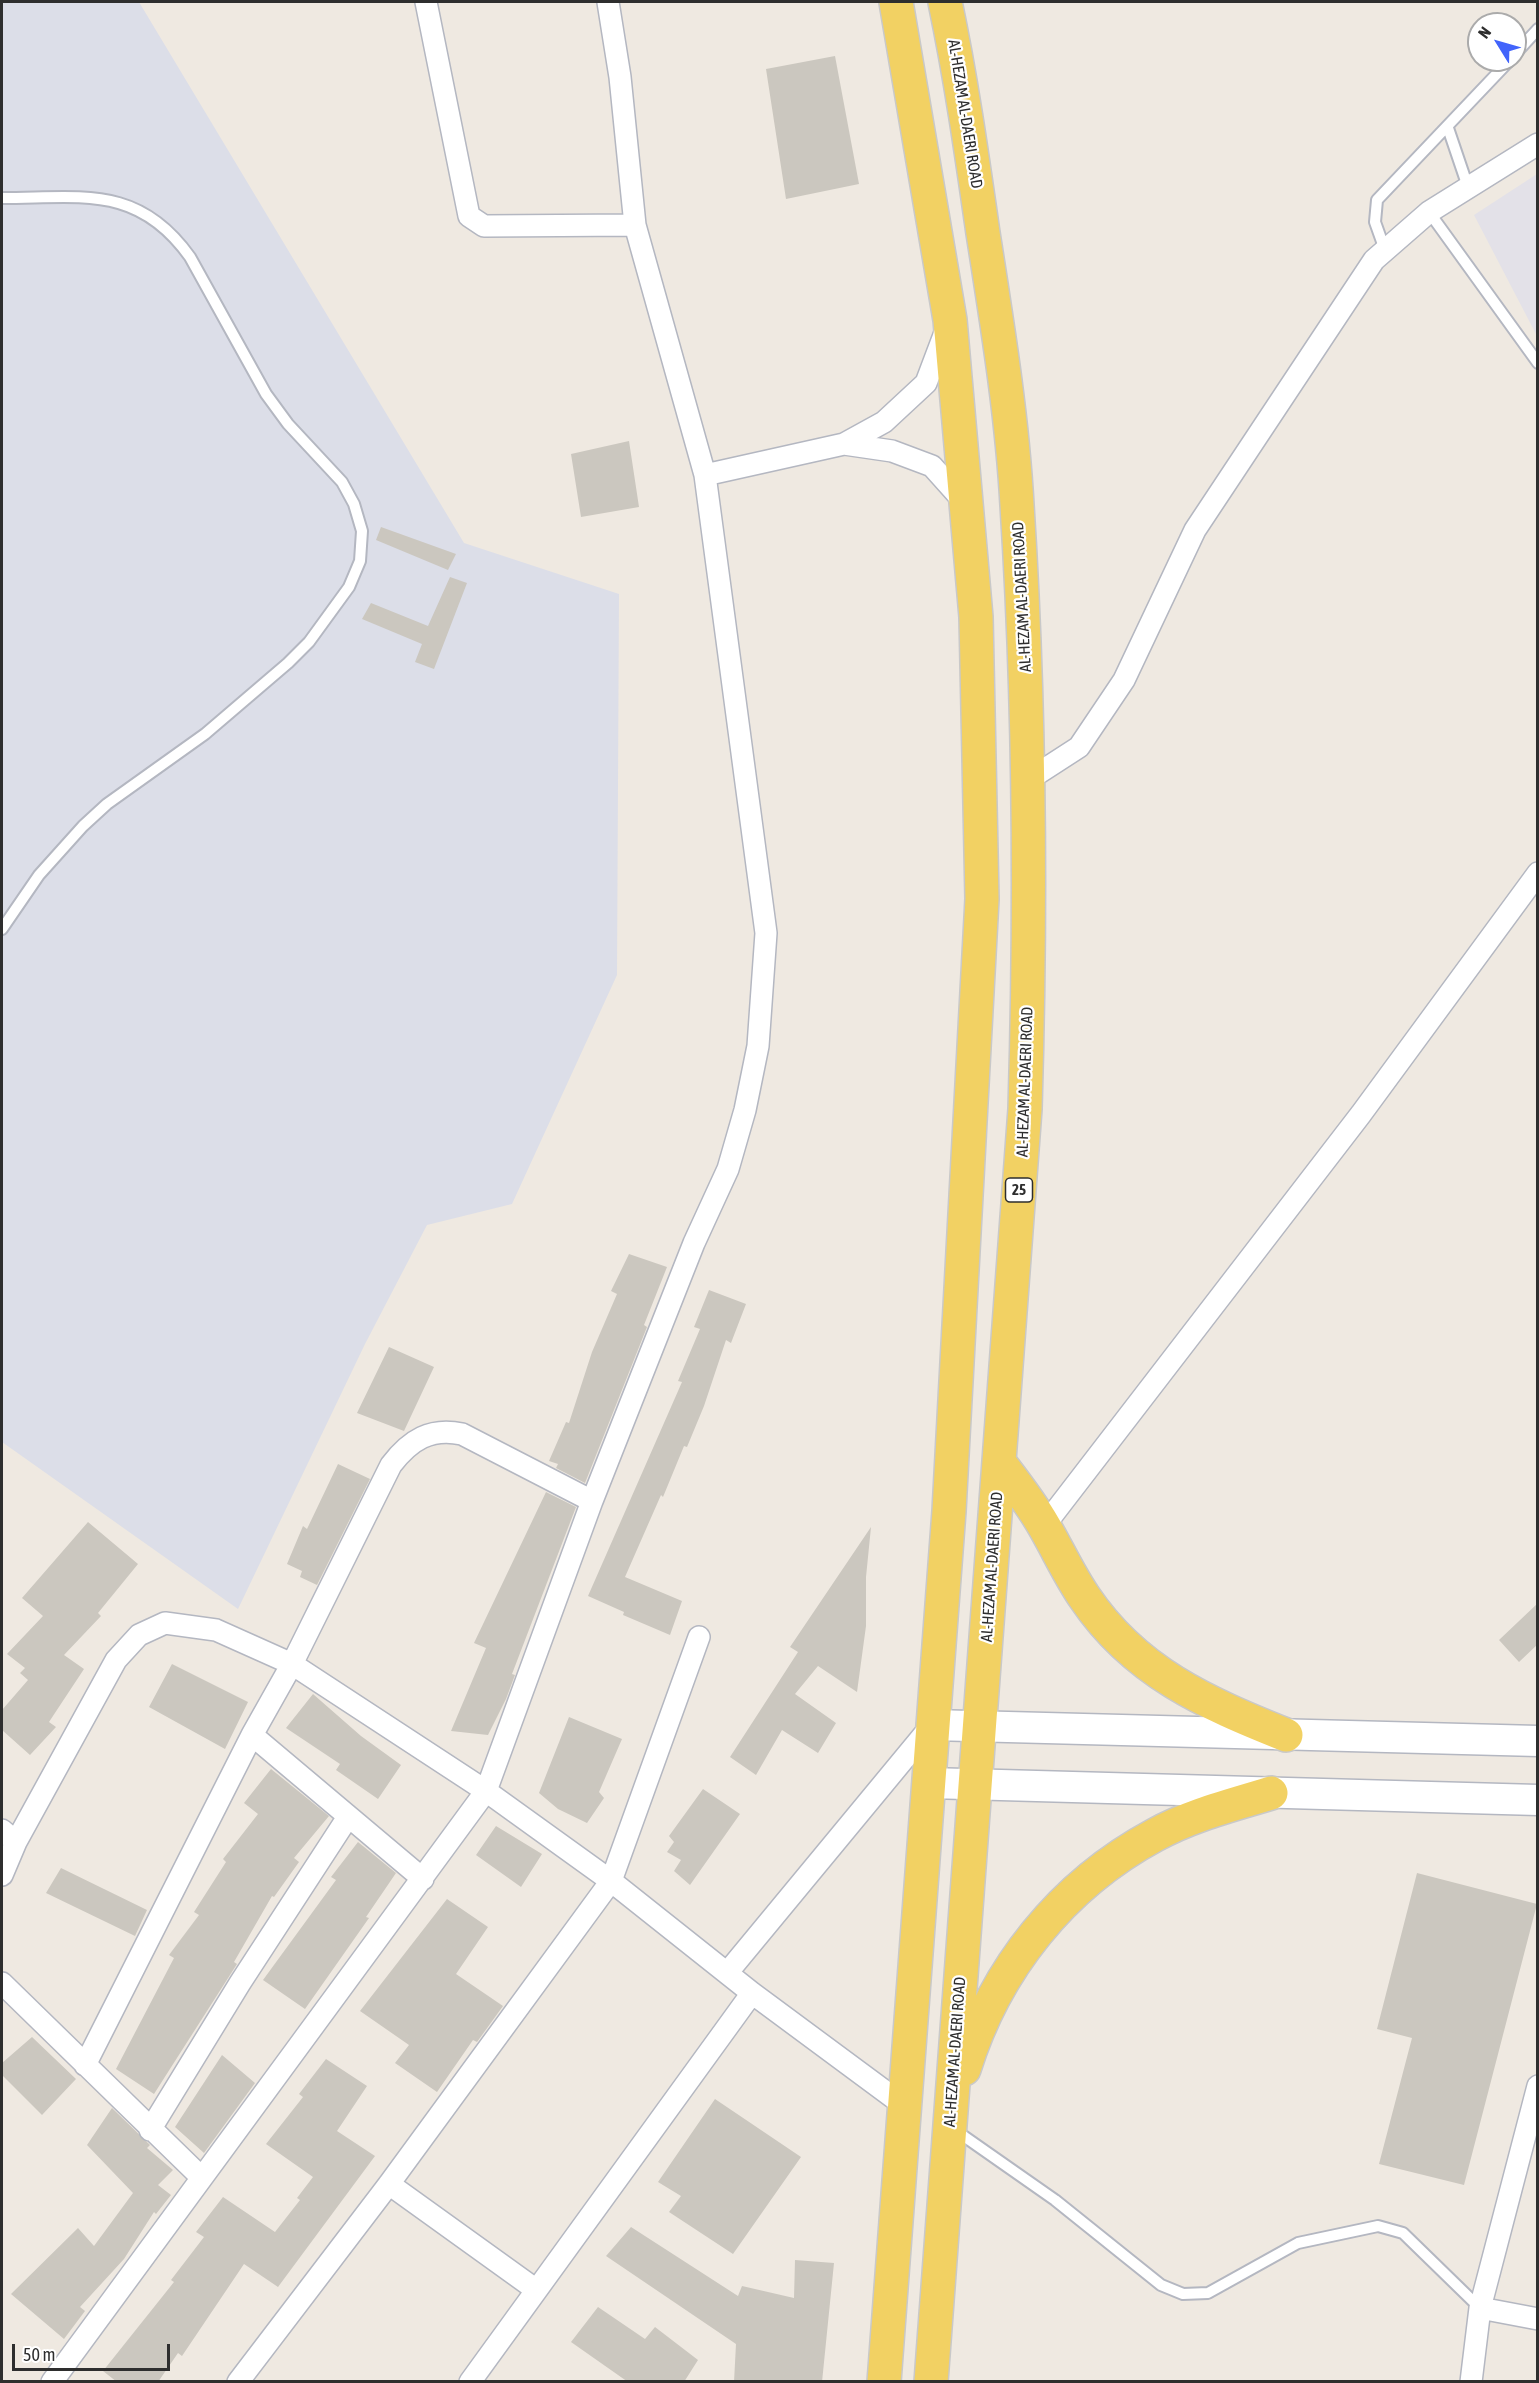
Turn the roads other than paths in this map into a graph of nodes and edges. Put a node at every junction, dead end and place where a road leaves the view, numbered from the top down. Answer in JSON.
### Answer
{"nodes":[{"id":1,"x":426,"y":2,"type":"edge"},
{"id":2,"x":608,"y":2,"type":"edge"},
{"id":3,"x":896,"y":2,"type":"edge"},
{"id":4,"x":945,"y":2,"type":"edge"},
{"id":5,"x":1538,"y":29,"type":"edge"},
{"id":6,"x":1527,"y":41,"type":"edge"},
{"id":7,"x":1499,"y":72,"type":"edge"},
{"id":8,"x":1448,"y":128,"type":"junction"},
{"id":9,"x":1538,"y":144,"type":"edge"},
{"id":10,"x":1468,"y":187,"type":"junction"},
{"id":11,"x":2,"y":198,"type":"edge"},
{"id":12,"x":1429,"y":212,"type":"junction"},
{"id":13,"x":635,"y":225,"type":"junction"},
{"id":14,"x":1385,"y":250,"type":"junction"},
{"id":15,"x":950,"y":320,"type":"junction"},
{"id":16,"x":1538,"y":363,"type":"edge"},
{"id":17,"x":844,"y":444,"type":"junction"},
{"id":18,"x":705,"y":476,"type":"junction"},
{"id":19,"x":966,"y":504,"type":"junction"},
{"id":20,"x":1028,"y":780,"type":"junction"},
{"id":21,"x":1538,"y":873,"type":"edge"},
{"id":22,"x":2,"y":929,"type":"edge"},
{"id":23,"x":999,"y":1462,"type":"junction"},
{"id":24,"x":592,"y":1501,"type":"junction"},
{"id":25,"x":1044,"y":1526,"type":"junction"},
{"id":26,"x":699,"y":1637,"type":"dead end"},
{"id":27,"x":292,"y":1664,"type":"junction"},
{"id":28,"x":932,"y":1725,"type":"junction"},
{"id":29,"x":980,"y":1726,"type":"junction"},
{"id":30,"x":252,"y":1735,"type":"junction"},
{"id":31,"x":1286,"y":1735,"type":"junction"},
{"id":32,"x":1538,"y":1741,"type":"edge"},
{"id":33,"x":928,"y":1784,"type":"junction"},
{"id":34,"x":975,"y":1785,"type":"junction"},
{"id":35,"x":486,"y":1791,"type":"junction"},
{"id":36,"x":1271,"y":1793,"type":"junction"},
{"id":37,"x":1538,"y":1800,"type":"edge"},
{"id":38,"x":348,"y":1817,"type":"junction"},
{"id":39,"x":9,"y":1836,"type":"edge"},
{"id":40,"x":2,"y":1875,"type":"edge"},
{"id":41,"x":423,"y":1880,"type":"junction"},
{"id":42,"x":610,"y":1881,"type":"junction"},
{"id":43,"x":727,"y":1973,"type":"junction"},
{"id":44,"x":2,"y":1983,"type":"edge"},
{"id":45,"x":752,"y":1993,"type":"junction"},
{"id":46,"x":85,"y":2065,"type":"junction"},
{"id":47,"x":1538,"y":2086,"type":"edge"},
{"id":48,"x":906,"y":2107,"type":"junction"},
{"id":49,"x":950,"y":2119,"type":"junction"},
{"id":50,"x":150,"y":2130,"type":"junction"},
{"id":51,"x":201,"y":2177,"type":"junction"},
{"id":52,"x":389,"y":2184,"type":"junction"},
{"id":53,"x":535,"y":2289,"type":"junction"},
{"id":54,"x":1480,"y":2308,"type":"junction"},
{"id":55,"x":1538,"y":2319,"type":"edge"},
{"id":56,"x":52,"y":2382,"type":"edge"},
{"id":57,"x":238,"y":2382,"type":"edge"},
{"id":58,"x":470,"y":2382,"type":"edge"},
{"id":59,"x":884,"y":2382,"type":"edge"},
{"id":60,"x":931,"y":2382,"type":"edge"},
{"id":61,"x":1471,"y":2382,"type":"edge"}],
"edges":[{"from":1,"to":13,"type":"street"},
{"from":2,"to":13,"type":"street"},
{"from":3,"to":15,"type":"main road"},
{"from":4,"to":20,"type":"main road","name":"AL-HEZAM AL-DAERI ROAD","number":"25"},
{"from":5,"to":6,"type":"lane"},
{"from":7,"to":8,"type":"lane"},
{"from":8,"to":10,"type":"lane"},
{"from":8,"to":14,"type":"lane"},
{"from":9,"to":10,"type":"street"},
{"from":10,"to":12,"type":"street"},
{"from":11,"to":22,"type":"lane"},
{"from":12,"to":14,"type":"street"},
{"from":12,"to":16,"type":"lane"},
{"from":13,"to":18,"type":"street"},
{"from":14,"to":20,"type":"street"},
{"from":15,"to":17,"type":"street"},
{"from":15,"to":19,"type":"main road"},
{"from":17,"to":18,"type":"street"},
{"from":17,"to":19,"type":"street"},
{"from":18,"to":24,"type":"street"},
{"from":19,"to":28,"type":"main road"},
{"from":20,"to":23,"type":"main road","name":"AL-HEZAM AL-DAERI ROAD","number":"25"},
{"from":21,"to":25,"type":"street"},
{"from":23,"to":25,"type":"main road"},
{"from":23,"to":29,"type":"main road","name":"AL-HEZAM AL-DAERI ROAD","number":"25"},
{"from":24,"to":27,"type":"street"},
{"from":24,"to":35,"type":"street"},
{"from":25,"to":31,"type":"main road"},
{"from":26,"to":42,"type":"street"},
{"from":27,"to":30,"type":"street"},
{"from":27,"to":35,"type":"street"},
{"from":27,"to":39,"type":"street"},
{"from":28,"to":29,"type":"street"},
{"from":28,"to":33,"type":"main road"},
{"from":28,"to":43,"type":"street"},
{"from":29,"to":31,"type":"street"},
{"from":29,"to":34,"type":"main road","name":"AL-HEZAM AL-DAERI ROAD","number":"25"},
{"from":30,"to":38,"type":"street"},
{"from":30,"to":46,"type":"street"},
{"from":31,"to":32,"type":"street"},
{"from":33,"to":34,"type":"street"},
{"from":33,"to":48,"type":"main road"},
{"from":34,"to":36,"type":"street"},
{"from":34,"to":49,"type":"main road","name":"AL-HEZAM AL-DAERI ROAD","number":"25"},
{"from":35,"to":41,"type":"street"},
{"from":35,"to":42,"type":"street"},
{"from":36,"to":37,"type":"street"},
{"from":36,"to":49,"type":"main road"},
{"from":38,"to":41,"type":"street"},
{"from":38,"to":50,"type":"street"},
{"from":39,"to":40,"type":"street"},
{"from":41,"to":51,"type":"street"},
{"from":42,"to":43,"type":"street"},
{"from":42,"to":52,"type":"street"},
{"from":43,"to":45,"type":"street"},
{"from":44,"to":46,"type":"street"},
{"from":45,"to":48,"type":"street"},
{"from":45,"to":53,"type":"street"},
{"from":46,"to":50,"type":"street"},
{"from":47,"to":54,"type":"street"},
{"from":48,"to":59,"type":"main road"},
{"from":49,"to":54,"type":"lane"},
{"from":49,"to":60,"type":"main road","name":"AL-HEZAM AL-DAERI ROAD","number":"25"},
{"from":50,"to":51,"type":"street"},
{"from":51,"to":56,"type":"street"},
{"from":52,"to":53,"type":"street"},
{"from":52,"to":57,"type":"street"},
{"from":53,"to":58,"type":"street"},
{"from":54,"to":55,"type":"street"},
{"from":54,"to":61,"type":"street"}]}
